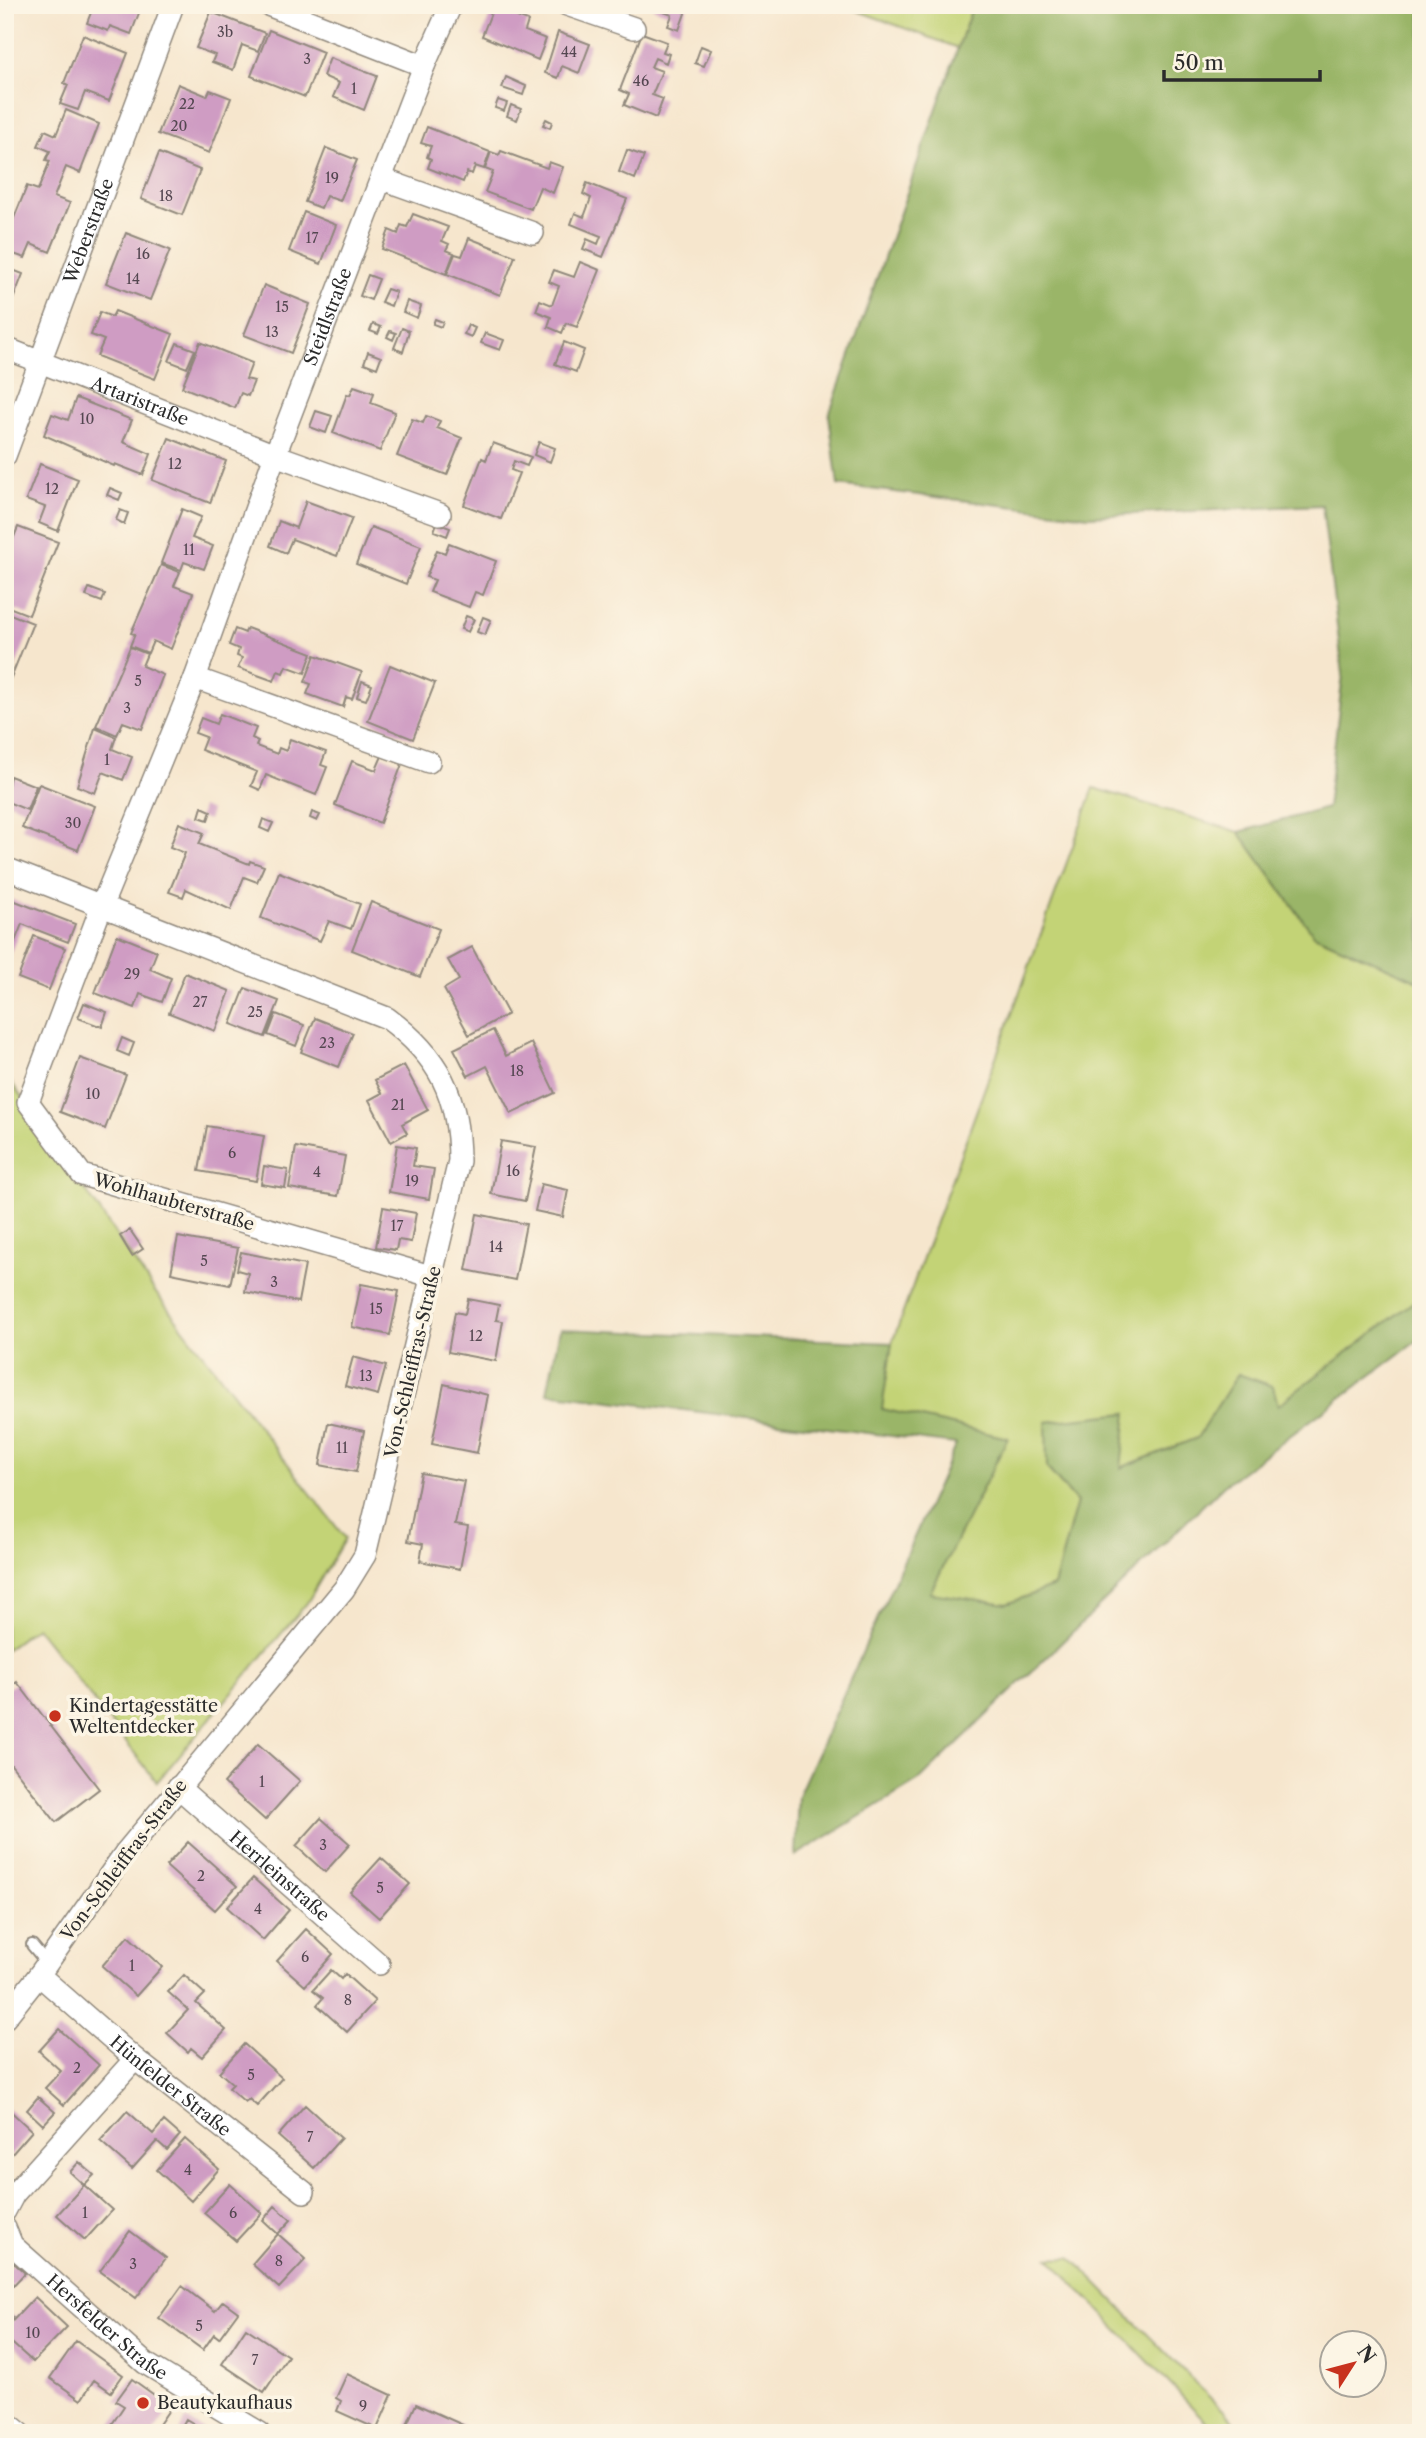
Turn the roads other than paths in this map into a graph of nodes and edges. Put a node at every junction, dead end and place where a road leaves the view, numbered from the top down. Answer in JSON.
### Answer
{"nodes":[{"id":1,"x":173,"y":5,"type":"edge"},
{"id":2,"x":268,"y":5,"type":"edge"},
{"id":3,"x":452,"y":5,"type":"edge"},
{"id":4,"x":567,"y":5,"type":"edge"},
{"id":5,"x":634,"y":28,"type":"dead end"},
{"id":6,"x":424,"y":66,"type":"junction"},
{"id":7,"x":382,"y":179,"type":"junction"},
{"id":8,"x":533,"y":233,"type":"dead end"},
{"id":9,"x":5,"y":348,"type":"edge"},
{"id":10,"x":41,"y":362,"type":"junction"},
{"id":11,"x":275,"y":455,"type":"junction"},
{"id":12,"x":5,"y":456,"type":"edge"},
{"id":13,"x":440,"y":514,"type":"dead end"},
{"id":14,"x":195,"y":678,"type":"junction"},
{"id":15,"x":429,"y":762,"type":"dead end"},
{"id":16,"x":5,"y":868,"type":"edge"},
{"id":17,"x":102,"y":905,"type":"junction"},
{"id":18,"x":434,"y":1277,"type":"junction"},
{"id":19,"x":178,"y":1787,"type":"junction"},
{"id":20,"x":32,"y":1945,"type":"dead end"},
{"id":21,"x":379,"y":1964,"type":"dead end"},
{"id":22,"x":43,"y":1969,"type":"junction"},
{"id":23,"x":7,"y":2010,"type":"edge"},
{"id":24,"x":135,"y":2059,"type":"junction"},
{"id":25,"x":304,"y":2192,"type":"dead end"},
{"id":26,"x":5,"y":2211,"type":"edge"},
{"id":27,"x":5,"y":2228,"type":"edge"},
{"id":28,"x":5,"y":2421,"type":"edge"},
{"id":29,"x":20,"y":2433,"type":"edge"},
{"id":30,"x":260,"y":2433,"type":"edge"}],
"edges":[{"from":1,"to":10,"type":"street","name":"Weberstraße"},
{"from":2,"to":6,"type":"street"},
{"from":3,"to":6,"type":"street","name":"Steidlstraße"},
{"from":4,"to":5,"type":"street"},
{"from":6,"to":7,"type":"street","name":"Steidlstraße"},
{"from":7,"to":8,"type":"street"},
{"from":7,"to":11,"type":"street","name":"Steidlstraße"},
{"from":9,"to":10,"type":"street","name":"Artaristraße"},
{"from":10,"to":11,"type":"street","name":"Artaristraße"},
{"from":10,"to":12,"type":"street","name":"Weberstraße"},
{"from":11,"to":13,"type":"street"},
{"from":11,"to":14,"type":"street","name":"Steidlstraße"},
{"from":14,"to":15,"type":"street"},
{"from":14,"to":17,"type":"street","name":"Steidlstraße"},
{"from":16,"to":17,"type":"street","name":"Von-Schleiffras-Straße"},
{"from":17,"to":18,"type":"street","name":"Von-Schleiffras-Straße"},
{"from":17,"to":18,"type":"street","name":"Wohlhaubterstraße"},
{"from":18,"to":19,"type":"street","name":"Von-Schleiffras-Straße"},
{"from":19,"to":21,"type":"street","name":"Herrleinstraße"},
{"from":19,"to":22,"type":"street","name":"Von-Schleiffras-Straße"},
{"from":20,"to":22,"type":"lane"},
{"from":22,"to":23,"type":"street","name":"Von-Schleiffras-Straße"},
{"from":22,"to":24,"type":"street","name":"Hünfelder Straße"},
{"from":24,"to":25,"type":"street","name":"Hünfelder Straße"},
{"from":24,"to":26,"type":"street"},
{"from":27,"to":30,"type":"street","name":"Hersfelder Straße"},
{"from":28,"to":29,"type":"street"}]}
